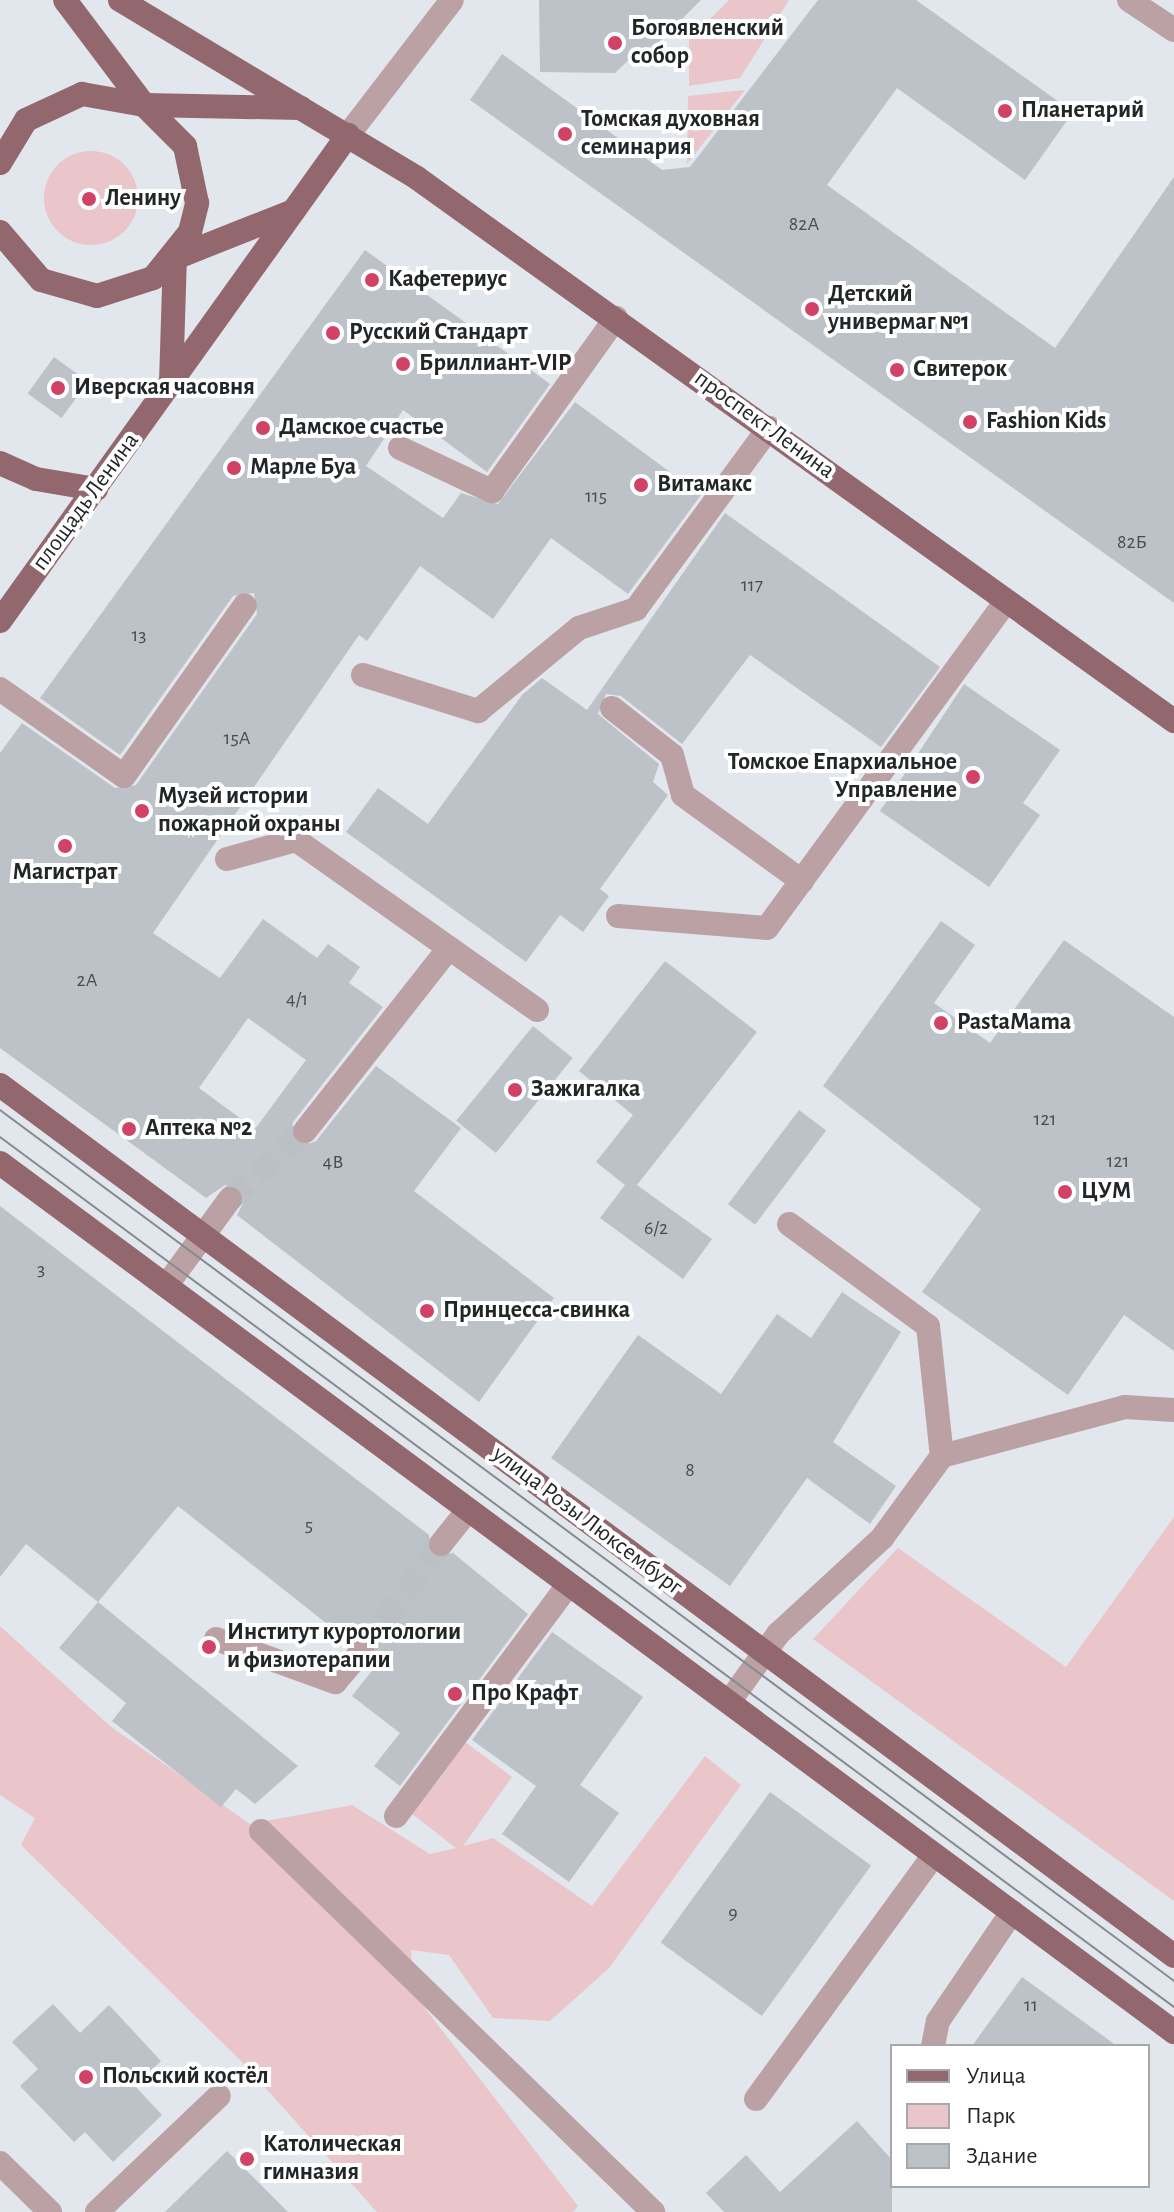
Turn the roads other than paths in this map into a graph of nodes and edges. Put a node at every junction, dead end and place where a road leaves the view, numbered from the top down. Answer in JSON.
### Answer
{"nodes":[{"id":1,"x":65,"y":0,"type":"edge"},
{"id":2,"x":120,"y":0,"type":"edge"},
{"id":3,"x":452,"y":0,"type":"edge"},
{"id":4,"x":1133,"y":1,"type":"edge"},
{"id":5,"x":1174,"y":30,"type":"edge"},
{"id":6,"x":144,"y":105,"type":"junction"},
{"id":7,"x":303,"y":108,"type":"junction"},
{"id":8,"x":348,"y":135,"type":"junction"},
{"id":9,"x":0,"y":163,"type":"edge"},
{"id":10,"x":293,"y":211,"type":"junction"},
{"id":11,"x":1,"y":234,"type":"edge"},
{"id":12,"x":175,"y":258,"type":"junction"},
{"id":13,"x":616,"y":318,"type":"junction"},
{"id":14,"x":171,"y":383,"type":"junction"},
{"id":15,"x":769,"y":428,"type":"junction"},
{"id":16,"x":400,"y":448,"type":"dead end"},
{"id":17,"x":0,"y":463,"type":"edge"},
{"id":18,"x":96,"y":489,"type":"junction"},
{"id":19,"x":1006,"y":601,"type":"junction"},
{"id":20,"x":245,"y":605,"type":"dead end"},
{"id":21,"x":0,"y":621,"type":"edge"},
{"id":22,"x":363,"y":675,"type":"dead end"},
{"id":23,"x":0,"y":689,"type":"edge"},
{"id":24,"x":612,"y":708,"type":"dead end"},
{"id":25,"x":1174,"y":721,"type":"edge"},
{"id":26,"x":227,"y":859,"type":"dead end"},
{"id":27,"x":802,"y":881,"type":"junction"},
{"id":28,"x":618,"y":916,"type":"dead end"},
{"id":29,"x":449,"y":948,"type":"junction"},
{"id":30,"x":537,"y":1010,"type":"dead end"},
{"id":31,"x":0,"y":1085,"type":"edge"},
{"id":32,"x":305,"y":1131,"type":"tunnel mouth"},
{"id":33,"x":0,"y":1163,"type":"edge"},
{"id":34,"x":230,"y":1199,"type":"tunnel mouth"},
{"id":35,"x":789,"y":1224,"type":"dead end"},
{"id":36,"x":204,"y":1236,"type":"junction"},
{"id":37,"x":166,"y":1286,"type":"junction"},
{"id":38,"x":1174,"y":1410,"type":"edge"},
{"id":39,"x":942,"y":1456,"type":"junction"},
{"id":40,"x":468,"y":1510,"type":"junction"},
{"id":41,"x":441,"y":1544,"type":"tunnel mouth"},
{"id":42,"x":569,"y":1584,"type":"junction"},
{"id":43,"x":216,"y":1639,"type":"dead end"},
{"id":44,"x":362,"y":1651,"type":"tunnel mouth"},
{"id":45,"x":764,"y":1653,"type":"junction"},
{"id":46,"x":729,"y":1702,"type":"junction"},
{"id":47,"x":396,"y":1816,"type":"dead end"},
{"id":48,"x":261,"y":1831,"type":"dead end"},
{"id":49,"x":934,"y":1855,"type":"junction"},
{"id":50,"x":1012,"y":1912,"type":"junction"},
{"id":51,"x":1174,"y":1956,"type":"edge"},
{"id":52,"x":1174,"y":2032,"type":"edge"},
{"id":53,"x":933,"y":2044,"type":"edge"},
{"id":54,"x":219,"y":2096,"type":"dead end"},
{"id":55,"x":756,"y":2099,"type":"dead end"},
{"id":56,"x":0,"y":2163,"type":"edge"},
{"id":57,"x":50,"y":2212,"type":"edge"},
{"id":58,"x":97,"y":2212,"type":"edge"},
{"id":59,"x":653,"y":2212,"type":"edge"}],
"edges":[{"from":1,"to":6,"type":"main road"},
{"from":2,"to":7,"type":"main road"},
{"from":3,"to":8,"type":"street","name":"площадь Ленина"},
{"from":4,"to":5,"type":"street"},
{"from":6,"to":7,"type":"main road"},
{"from":6,"to":9,"type":"main road"},
{"from":6,"to":12,"type":"main road"},
{"from":7,"to":8,"type":"main road"},
{"from":8,"to":10,"type":"main road","name":"площадь Ленина"},
{"from":8,"to":13,"type":"main road","name":"проспект Ленина"},
{"from":10,"to":12,"type":"main road"},
{"from":10,"to":14,"type":"main road","name":"площадь Ленина"},
{"from":11,"to":12,"type":"main road"},
{"from":12,"to":14,"type":"main road"},
{"from":13,"to":15,"type":"main road","name":"проспект Ленина"},
{"from":13,"to":16,"type":"street"},
{"from":14,"to":18,"type":"main road","name":"площадь Ленина"},
{"from":15,"to":19,"type":"main road","name":"проспект Ленина"},
{"from":15,"to":22,"type":"street"},
{"from":17,"to":18,"type":"main road"},
{"from":18,"to":21,"type":"main road","name":"площадь Ленина"},
{"from":19,"to":25,"type":"main road","name":"проспект Ленина"},
{"from":19,"to":27,"type":"street"},
{"from":20,"to":23,"type":"street"},
{"from":24,"to":27,"type":"street"},
{"from":26,"to":29,"type":"street"},
{"from":27,"to":28,"type":"street"},
{"from":29,"to":30,"type":"street"},
{"from":29,"to":32,"type":"street"},
{"from":31,"to":36,"type":"main road","name":"улица Розы Люксембург"},
{"from":33,"to":37,"type":"main road"},
{"from":34,"to":36,"type":"street"},
{"from":35,"to":39,"type":"street"},
{"from":36,"to":37,"type":"street"},
{"from":36,"to":45,"type":"main road","name":"улица Розы Люксембург"},
{"from":37,"to":40,"type":"main road"},
{"from":38,"to":39,"type":"street"},
{"from":39,"to":45,"type":"street"},
{"from":40,"to":41,"type":"street"},
{"from":40,"to":42,"type":"main road"},
{"from":42,"to":46,"type":"main road"},
{"from":42,"to":47,"type":"street"},
{"from":43,"to":44,"type":"street"},
{"from":45,"to":46,"type":"street"},
{"from":45,"to":51,"type":"main road","name":"улица Розы Люксембург"},
{"from":46,"to":49,"type":"main road"},
{"from":48,"to":59,"type":"street"},
{"from":49,"to":50,"type":"main road"},
{"from":49,"to":55,"type":"street"},
{"from":50,"to":52,"type":"main road"},
{"from":50,"to":53,"type":"street"},
{"from":54,"to":58,"type":"street"},
{"from":56,"to":57,"type":"street"}]}
